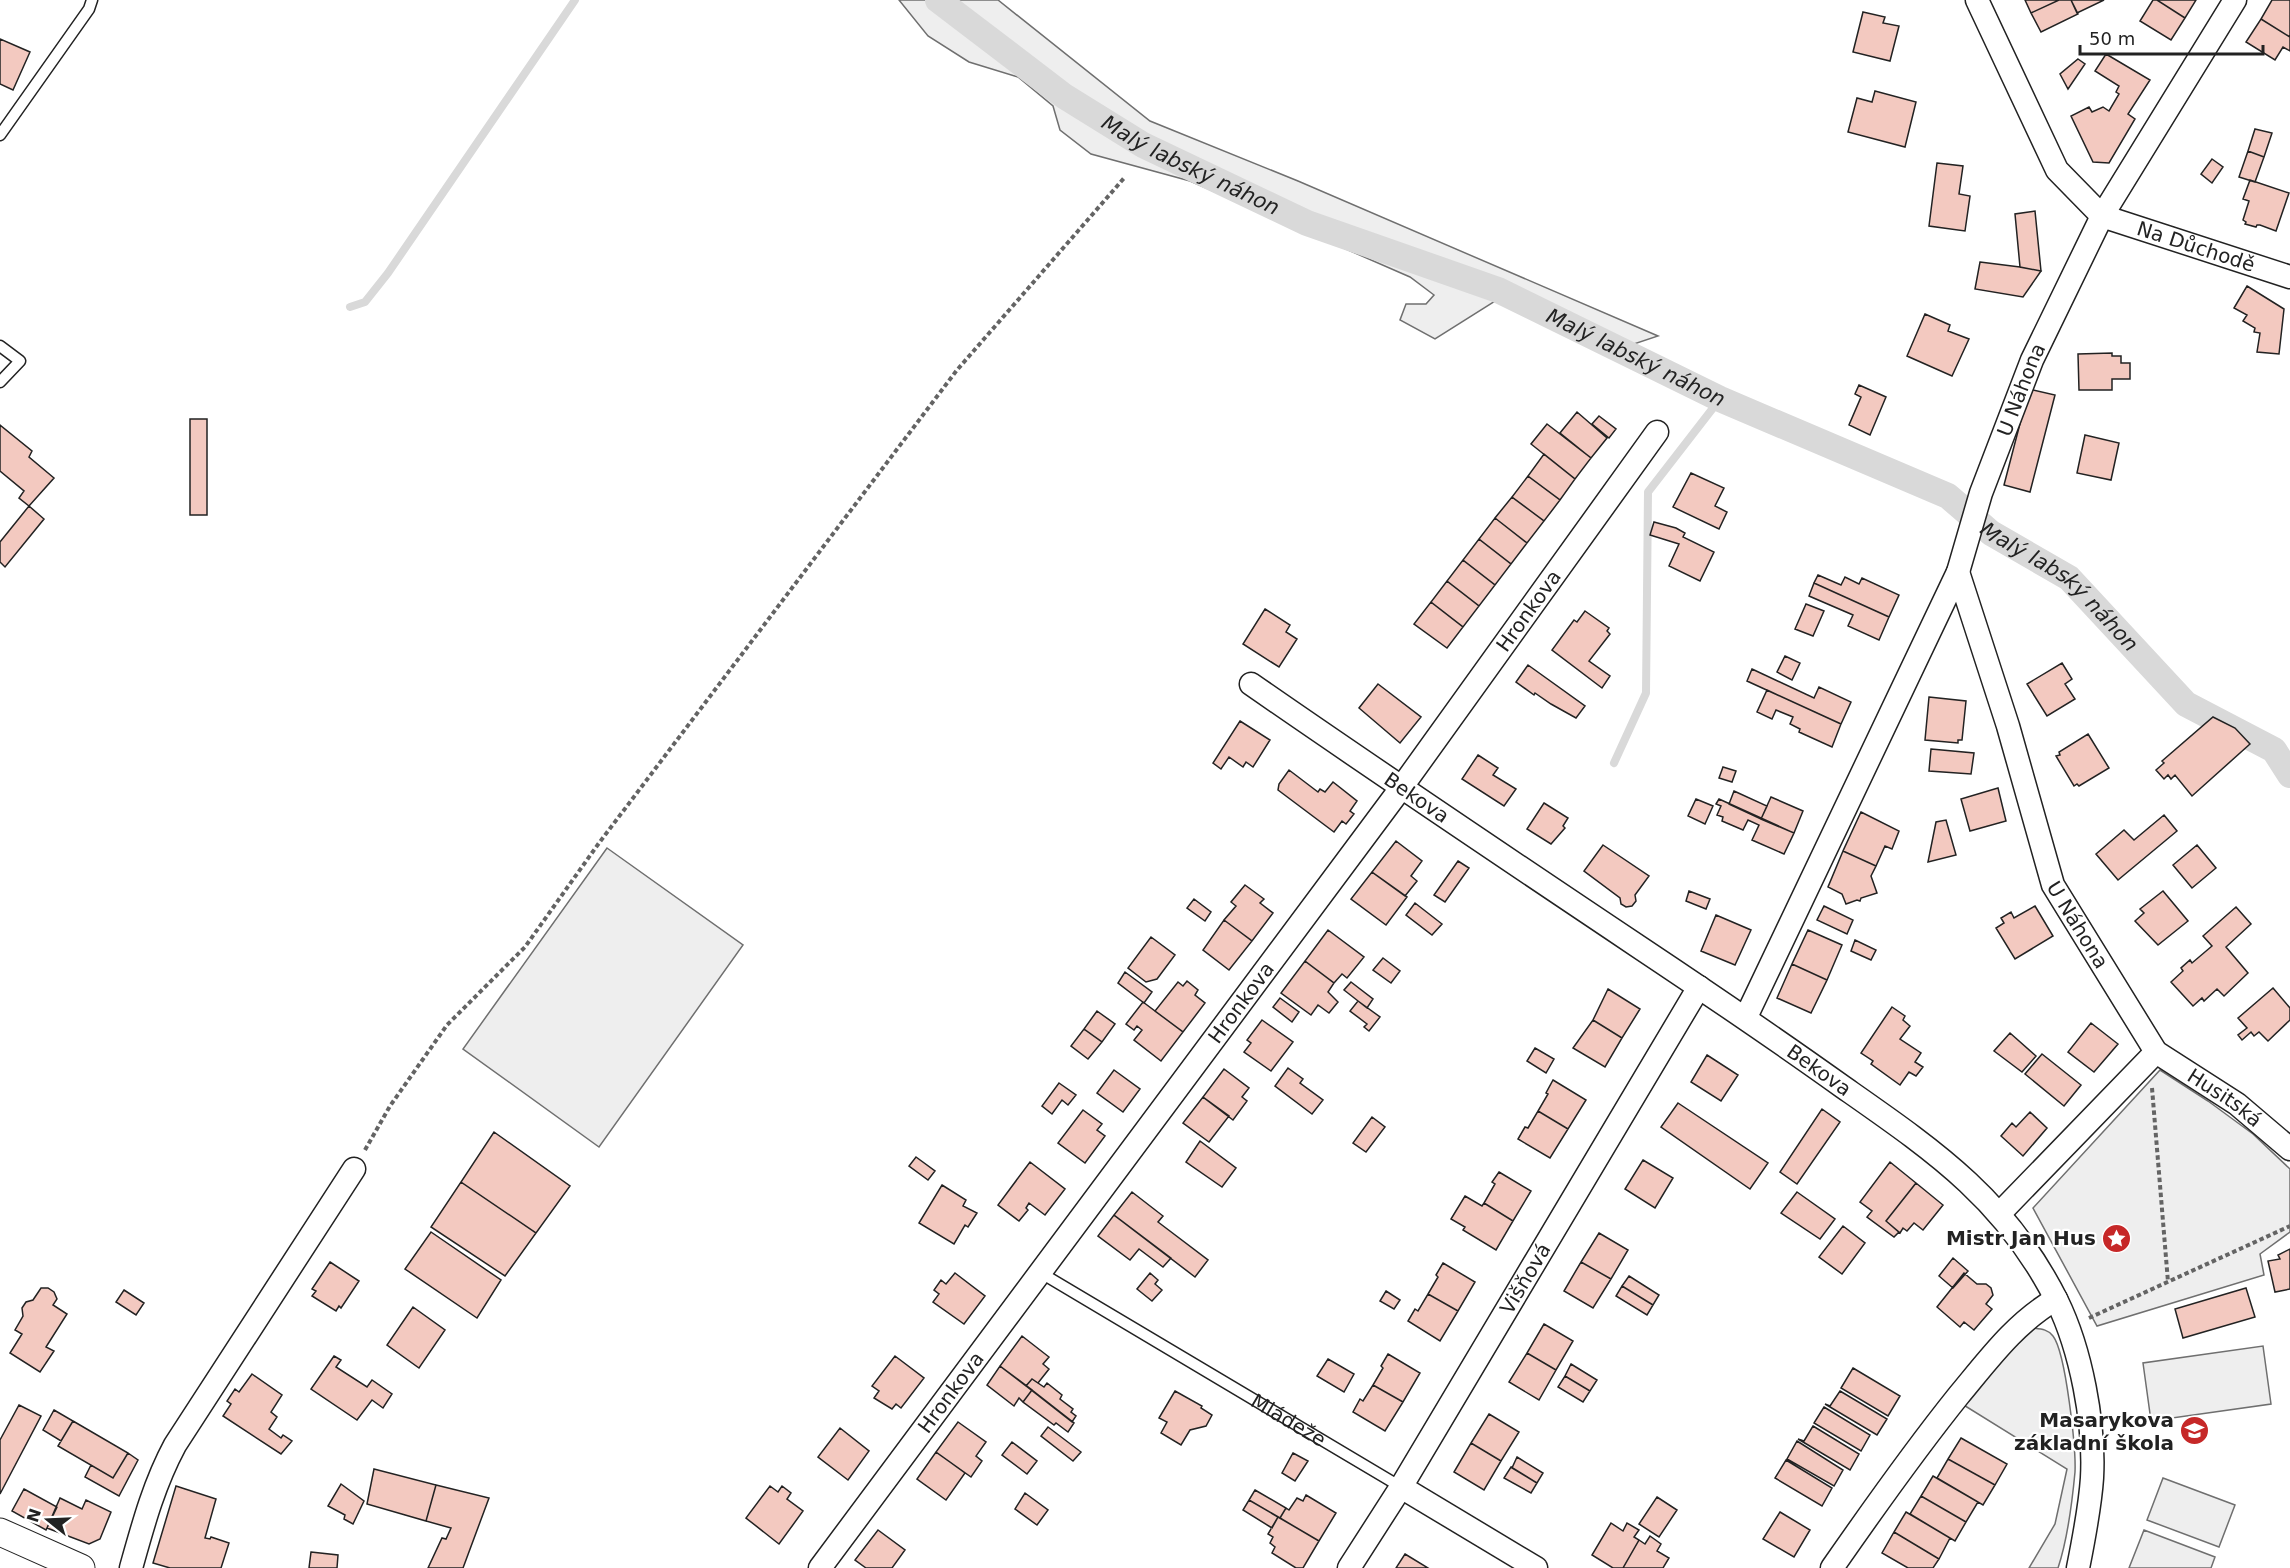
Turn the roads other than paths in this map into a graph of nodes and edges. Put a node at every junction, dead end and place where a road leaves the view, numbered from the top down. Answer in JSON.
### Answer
{"nodes":[{"id":1,"x":92,"y":0,"type":"edge"},
{"id":2,"x":1977,"y":0,"type":"edge"},
{"id":3,"x":2235,"y":0,"type":"edge"},
{"id":4,"x":0,"y":135,"type":"edge"},
{"id":5,"x":2102,"y":216,"type":"junction"},
{"id":6,"x":2290,"y":277,"type":"edge"},
{"id":7,"x":0,"y":346,"type":"edge"},
{"id":8,"x":0,"y":382,"type":"edge"},
{"id":9,"x":1658,"y":432,"type":"dead end"},
{"id":10,"x":1958,"y":572,"type":"junction"},
{"id":11,"x":1251,"y":684,"type":"dead end"},
{"id":12,"x":1401,"y":788,"type":"junction"},
{"id":13,"x":1699,"y":987,"type":"junction"},
{"id":14,"x":1746,"y":1017,"type":"junction"},
{"id":15,"x":2153,"y":1055,"type":"junction"},
{"id":16,"x":2290,"y":1149,"type":"edge"},
{"id":17,"x":354,"y":1169,"type":"road end"},
{"id":18,"x":2000,"y":1213,"type":"junction"},
{"id":19,"x":1041,"y":1273,"type":"junction"},
{"id":20,"x":2056,"y":1299,"type":"junction"},
{"id":21,"x":1401,"y":1487,"type":"junction"},
{"id":22,"x":0,"y":1532,"type":"edge"},
{"id":23,"x":81,"y":1568,"type":"edge"},
{"id":24,"x":131,"y":1568,"type":"edge"},
{"id":25,"x":820,"y":1568,"type":"edge"},
{"id":26,"x":1349,"y":1568,"type":"edge"},
{"id":27,"x":1536,"y":1568,"type":"edge"},
{"id":28,"x":1832,"y":1568,"type":"edge"},
{"id":29,"x":2078,"y":1568,"type":"edge"}],
"edges":[{"from":1,"to":4,"type":"lane"},
{"from":2,"to":5,"type":"street"},
{"from":3,"to":5,"type":"street","name":"U Náhona"},
{"from":5,"to":6,"type":"street","name":"Na Důchodě"},
{"from":5,"to":10,"type":"street","name":"U Náhona"},
{"from":7,"to":8,"type":"lane"},
{"from":9,"to":12,"type":"street","name":"Hronkova"},
{"from":10,"to":14,"type":"street","name":"U Náhona"},
{"from":10,"to":15,"type":"street","name":"U Náhona"},
{"from":11,"to":12,"type":"street","name":"Bekova"},
{"from":12,"to":13,"type":"street","name":"Bekova"},
{"from":12,"to":19,"type":"street","name":"Hronkova"},
{"from":13,"to":14,"type":"street","name":"Bekova"},
{"from":13,"to":21,"type":"street","name":"Višňová"},
{"from":14,"to":18,"type":"street","name":"Bekova"},
{"from":15,"to":16,"type":"street","name":"Husitská"},
{"from":15,"to":18,"type":"street"},
{"from":17,"to":24,"type":"street"},
{"from":18,"to":20,"type":"street","name":"Bekova"},
{"from":19,"to":21,"type":"lane","name":"Mládeže"},
{"from":19,"to":25,"type":"street","name":"Hronkova"},
{"from":20,"to":28,"type":"street"},
{"from":20,"to":29,"type":"street","name":"Bekova"},
{"from":21,"to":26,"type":"street","name":"Višňová"},
{"from":21,"to":27,"type":"street","name":"Mládeže"},
{"from":22,"to":23,"type":"street"}]}
